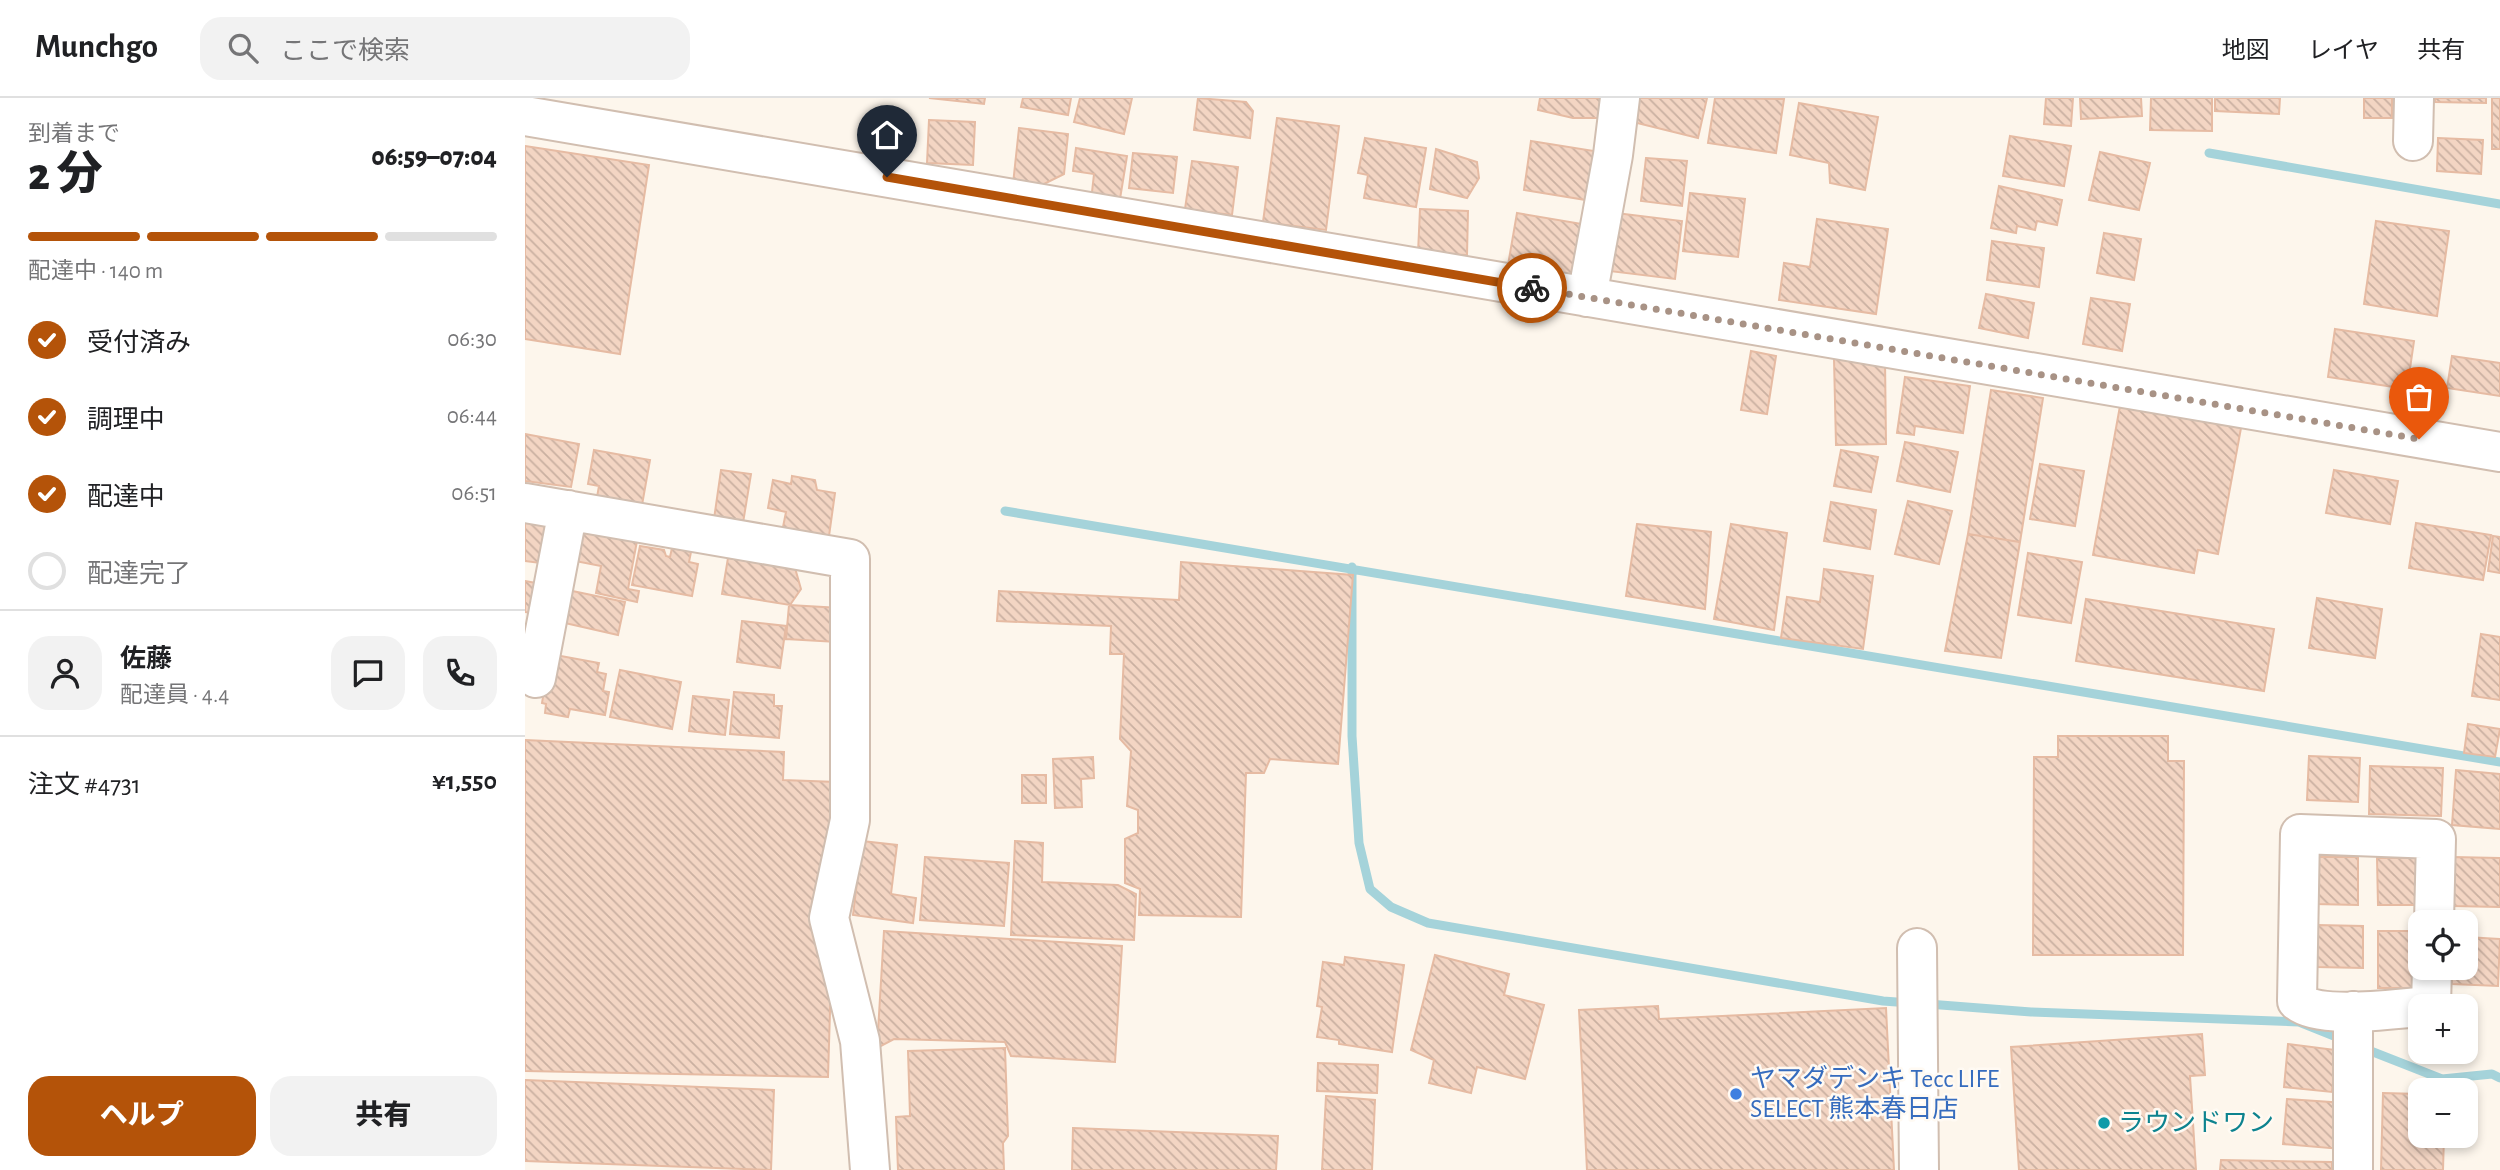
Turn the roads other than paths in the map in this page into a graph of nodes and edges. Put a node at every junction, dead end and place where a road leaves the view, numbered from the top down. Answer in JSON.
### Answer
{"nodes":[{"id":1,"x":1619,"y":98,"type":"edge"},
{"id":2,"x":2414,"y":98,"type":"edge"},
{"id":3,"x":525,"y":116,"type":"edge"},
{"id":4,"x":2413,"y":141,"type":"dead end"},
{"id":5,"x":1587,"y":297,"type":"junction"},
{"id":6,"x":2500,"y":452,"type":"edge"},
{"id":7,"x":525,"y":503,"type":"edge"},
{"id":8,"x":568,"y":510,"type":"junction"},
{"id":9,"x":536,"y":678,"type":"dead end"},
{"id":10,"x":2434,"y":910,"type":"edge"},
{"id":11,"x":1917,"y":948,"type":"dead end"},
{"id":12,"x":2408,"y":1008,"type":"edge"},
{"id":13,"x":2353,"y":1012,"type":"junction"},
{"id":14,"x":870,"y":1170,"type":"edge"},
{"id":15,"x":1919,"y":1170,"type":"edge"},
{"id":16,"x":2353,"y":1170,"type":"edge"}],
"edges":[{"from":1,"to":5,"type":"street"},
{"from":2,"to":4,"type":"street"},
{"from":3,"to":5,"type":"street"},
{"from":5,"to":6,"type":"street"},
{"from":7,"to":8,"type":"street"},
{"from":8,"to":9,"type":"street"},
{"from":8,"to":14,"type":"street"},
{"from":10,"to":13,"type":"street"},
{"from":11,"to":15,"type":"street"},
{"from":12,"to":13,"type":"street"},
{"from":13,"to":16,"type":"street"}]}
